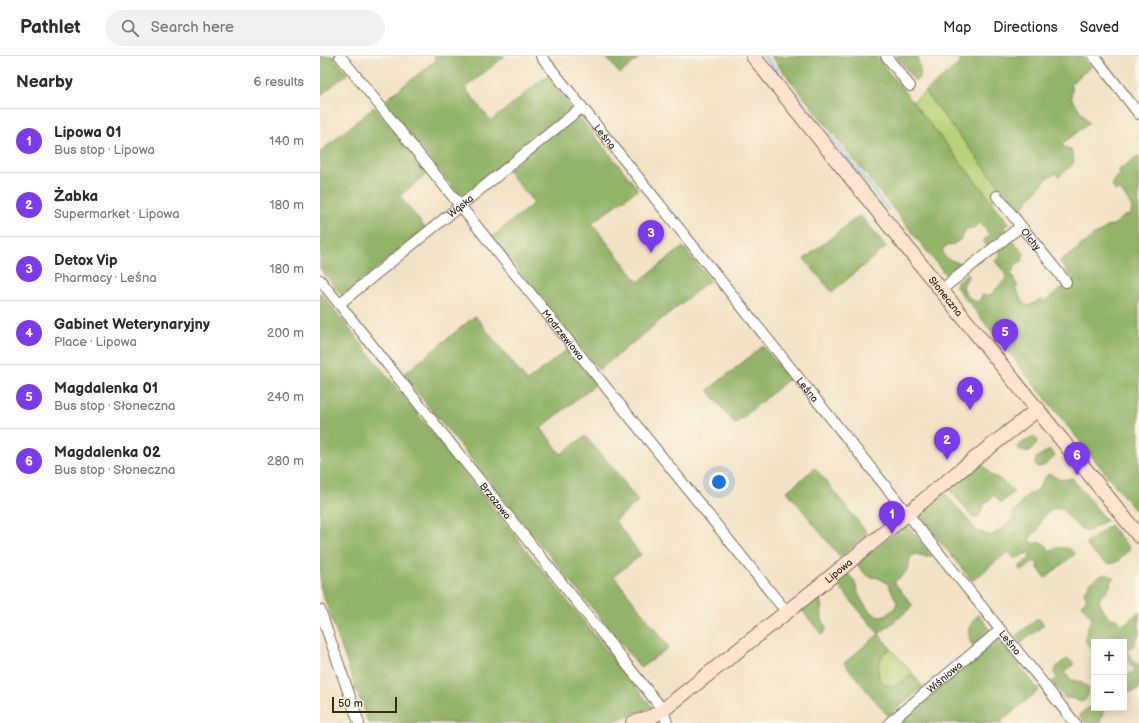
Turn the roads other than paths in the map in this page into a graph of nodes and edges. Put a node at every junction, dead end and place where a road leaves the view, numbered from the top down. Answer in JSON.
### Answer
{"nodes":[{"id":1,"x":340,"y":56,"type":"edge"},
{"id":2,"x":541,"y":56,"type":"edge"},
{"id":3,"x":753,"y":56,"type":"edge"},
{"id":4,"x":886,"y":56,"type":"edge"},
{"id":5,"x":1094,"y":56,"type":"edge"},
{"id":6,"x":910,"y":86,"type":"dead end"},
{"id":7,"x":582,"y":107,"type":"junction"},
{"id":8,"x":1139,"y":114,"type":"edge"},
{"id":9,"x":997,"y":196,"type":"dead end"},
{"id":10,"x":460,"y":205,"type":"junction"},
{"id":11,"x":1021,"y":226,"type":"junction"},
{"id":12,"x":320,"y":280,"type":"edge"},
{"id":13,"x":1066,"y":282,"type":"dead end"},
{"id":14,"x":941,"y":290,"type":"junction"},
{"id":15,"x":339,"y":304,"type":"junction"},
{"id":16,"x":1038,"y":409,"type":"junction"},
{"id":17,"x":907,"y":514,"type":"junction"},
{"id":18,"x":1139,"y":536,"type":"edge"},
{"id":19,"x":320,"y":610,"type":"edge"},
{"id":20,"x":788,"y":612,"type":"junction"},
{"id":21,"x":1000,"y":630,"type":"junction"},
{"id":22,"x":665,"y":717,"type":"edge"},
{"id":23,"x":359,"y":723,"type":"edge"},
{"id":24,"x":633,"y":723,"type":"edge"},
{"id":25,"x":888,"y":723,"type":"edge"},
{"id":26,"x":1075,"y":723,"type":"edge"}],
"edges":[{"from":1,"to":10,"type":"street","name":"Modrzewiowa"},
{"from":2,"to":7,"type":"street","name":"Leśna"},
{"from":3,"to":14,"type":"main road","name":"Słoneczna"},
{"from":4,"to":6,"type":"street"},
{"from":5,"to":8,"type":"street"},
{"from":7,"to":10,"type":"street","name":"Wąska"},
{"from":7,"to":17,"type":"street","name":"Leśna"},
{"from":9,"to":11,"type":"street","name":"Olchy"},
{"from":10,"to":15,"type":"street","name":"Wąska"},
{"from":10,"to":20,"type":"street","name":"Modrzewiowa"},
{"from":11,"to":13,"type":"street","name":"Olchy"},
{"from":11,"to":14,"type":"street"},
{"from":12,"to":15,"type":"street","name":"Brzozowa"},
{"from":14,"to":16,"type":"main road","name":"Słoneczna"},
{"from":15,"to":22,"type":"street","name":"Brzozowa"},
{"from":16,"to":17,"type":"main road","name":"Lipowa"},
{"from":16,"to":18,"type":"main road","name":"Słoneczna"},
{"from":17,"to":20,"type":"main road","name":"Lipowa"},
{"from":17,"to":21,"type":"street","name":"Leśna"},
{"from":19,"to":23,"type":"street"},
{"from":20,"to":22,"type":"main road","name":"Lipowa"},
{"from":21,"to":25,"type":"street","name":"Wiśniowa"},
{"from":21,"to":26,"type":"street","name":"Leśna"},
{"from":22,"to":24,"type":"main road","name":"Lipowa"}]}
